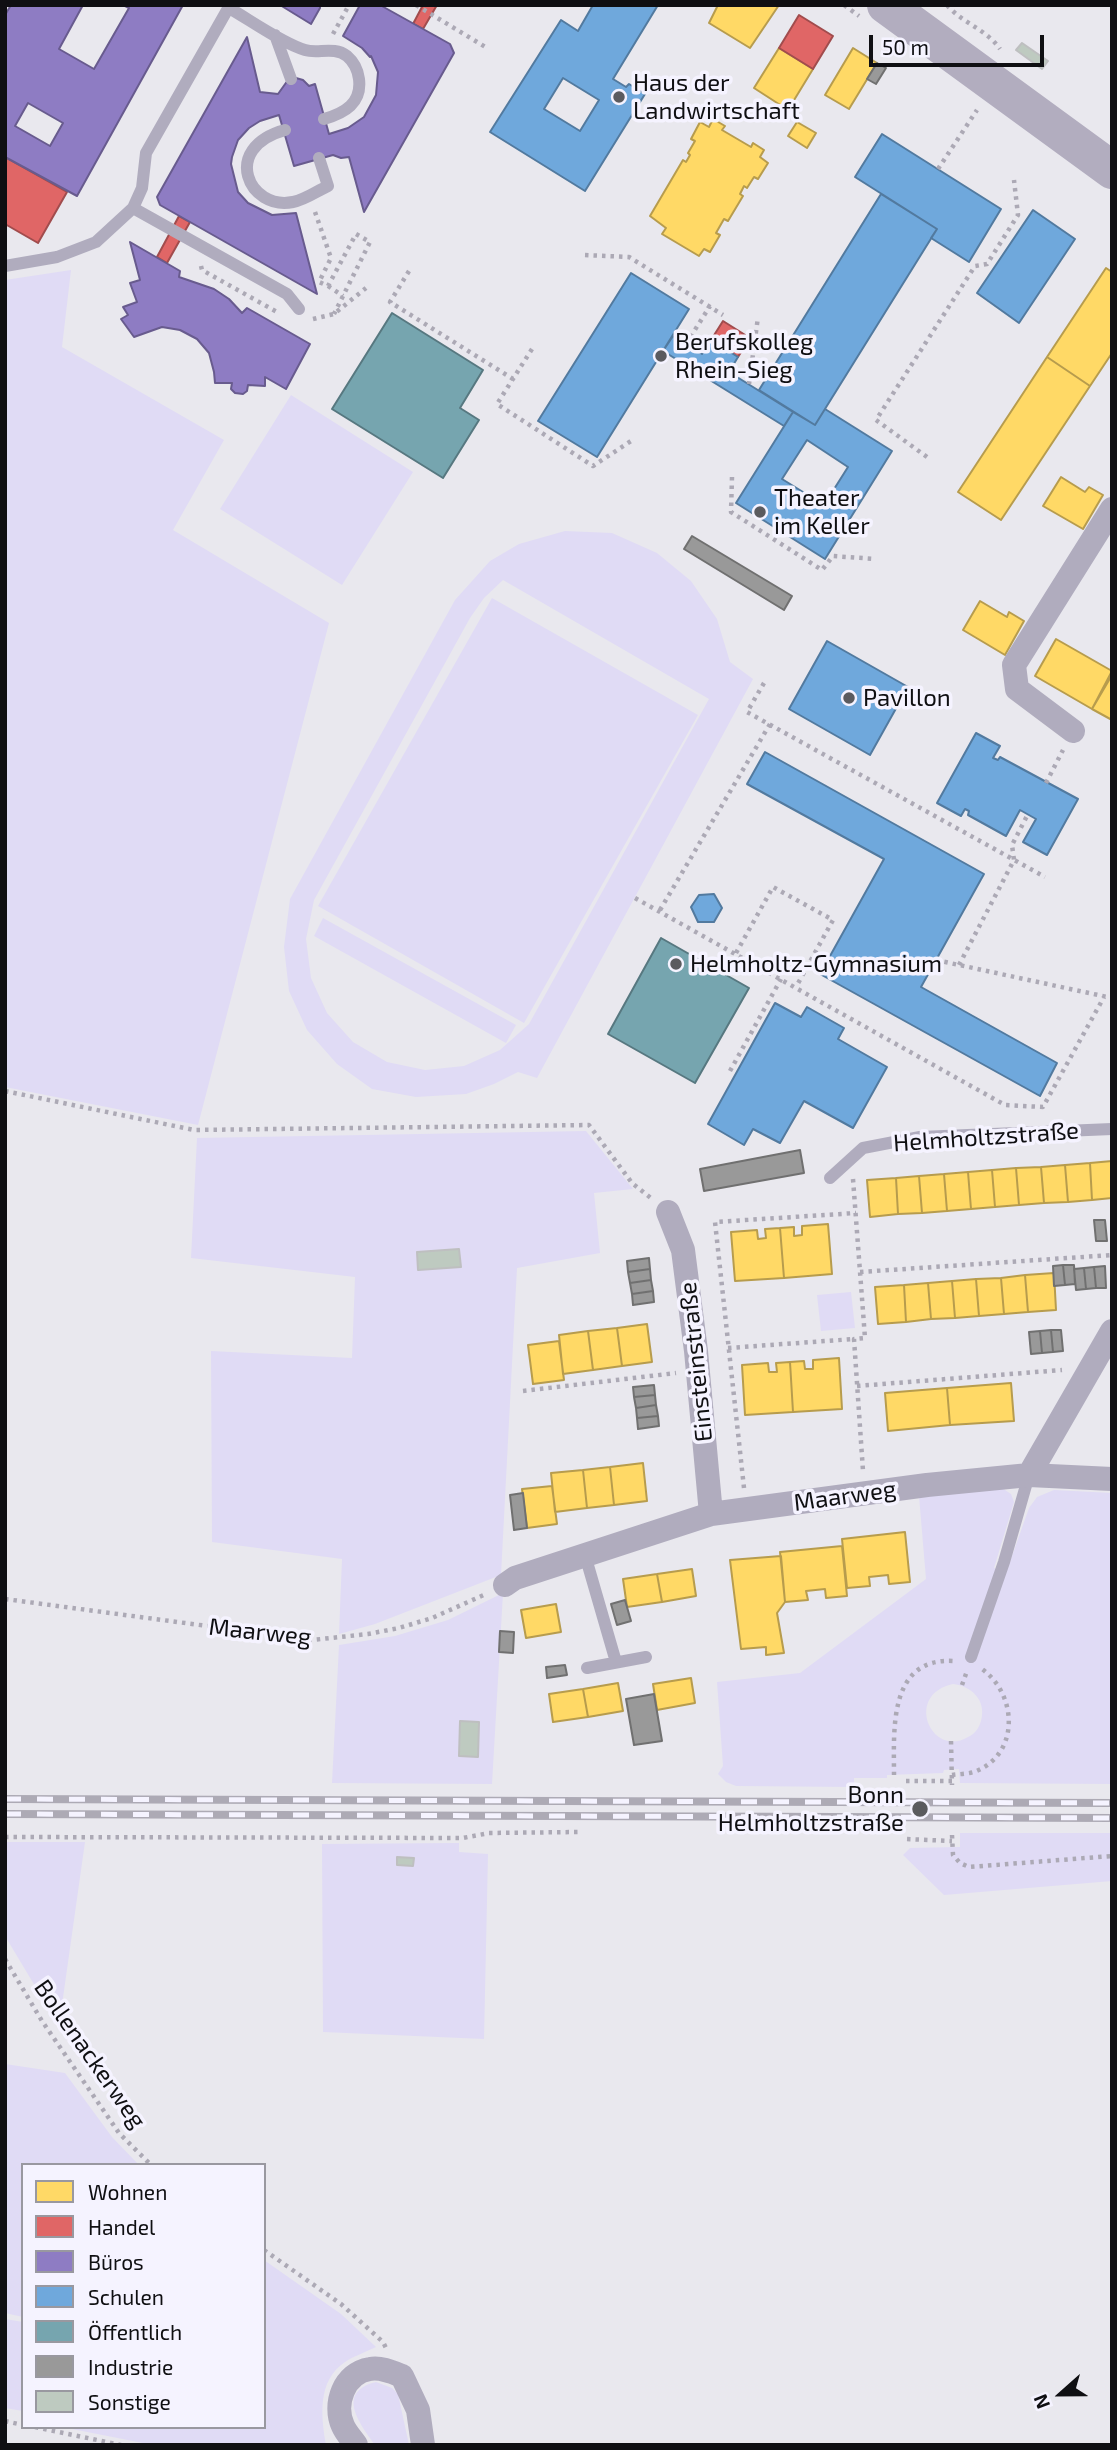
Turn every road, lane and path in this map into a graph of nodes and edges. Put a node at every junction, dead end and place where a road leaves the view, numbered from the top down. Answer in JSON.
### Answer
{"nodes":[{"id":1,"x":349,"y":5,"type":"edge"},
{"id":2,"x":416,"y":5,"type":"edge"},
{"id":3,"x":886,"y":5,"type":"edge"},
{"id":4,"x":229,"y":6,"type":"edge"},
{"id":5,"x":932,"y":19,"type":"edge"},
{"id":6,"x":275,"y":35,"type":"junction"},
{"id":7,"x":487,"y":48,"type":"dead end"},
{"id":8,"x":324,"y":50,"type":"junction"},
{"id":9,"x":1003,"y":54,"type":"dead end"},
{"id":10,"x":290,"y":79,"type":"dead end"},
{"id":11,"x":982,"y":103,"type":"dead end"},
{"id":12,"x":324,"y":119,"type":"dead end"},
{"id":13,"x":285,"y":130,"type":"dead end"},
{"id":14,"x":319,"y":159,"type":"dead end"},
{"id":15,"x":938,"y":169,"type":"dead end"},
{"id":16,"x":1112,"y":170,"type":"edge"},
{"id":17,"x":1014,"y":180,"type":"dead end"},
{"id":18,"x":309,"y":195,"type":"junction"},
{"id":19,"x":133,"y":208,"type":"junction"},
{"id":20,"x":585,"y":255,"type":"dead end"},
{"id":21,"x":5,"y":266,"type":"edge"},
{"id":22,"x":409,"y":271,"type":"dead end"},
{"id":23,"x":328,"y":286,"type":"junction"},
{"id":24,"x":343,"y":296,"type":"junction"},
{"id":25,"x":710,"y":306,"type":"junction"},
{"id":26,"x":299,"y":309,"type":"dead end"},
{"id":27,"x":334,"y":314,"type":"dead end"},
{"id":28,"x":723,"y":314,"type":"dead end"},
{"id":29,"x":758,"y":317,"type":"dead end"},
{"id":30,"x":686,"y":344,"type":"dead end"},
{"id":31,"x":532,"y":349,"type":"dead end"},
{"id":32,"x":513,"y":379,"type":"junction"},
{"id":33,"x":749,"y":384,"type":"dead end"},
{"id":34,"x":631,"y":441,"type":"dead end"},
{"id":35,"x":927,"y":457,"type":"dead end"},
{"id":36,"x":732,"y":477,"type":"dead end"},
{"id":37,"x":1112,"y":509,"type":"edge"},
{"id":38,"x":876,"y":559,"type":"dead end"},
{"id":39,"x":764,"y":683,"type":"dead end"},
{"id":40,"x":770,"y":724,"type":"junction"},
{"id":41,"x":1073,"y":731,"type":"dead end"},
{"id":42,"x":1058,"y":761,"type":"dead end"},
{"id":43,"x":1046,"y":783,"type":"dead end"},
{"id":44,"x":1028,"y":814,"type":"dead end"},
{"id":45,"x":1014,"y":860,"type":"junction"},
{"id":46,"x":1045,"y":877,"type":"dead end"},
{"id":47,"x":635,"y":898,"type":"dead end"},
{"id":48,"x":659,"y":910,"type":"junction"},
{"id":49,"x":736,"y":953,"type":"junction"},
{"id":50,"x":936,"y":960,"type":"dead end"},
{"id":51,"x":959,"y":965,"type":"junction"},
{"id":52,"x":781,"y":979,"type":"junction"},
{"id":53,"x":796,"y":987,"type":"junction"},
{"id":54,"x":1104,"y":997,"type":"junction"},
{"id":55,"x":1112,"y":998,"type":"edge"},
{"id":56,"x":730,"y":1071,"type":"dead end"},
{"id":57,"x":5,"y":1091,"type":"edge"},
{"id":58,"x":1112,"y":1129,"type":"edge"},
{"id":59,"x":851,"y":1157,"type":"junction"},
{"id":60,"x":830,"y":1178,"type":"dead end"},
{"id":61,"x":668,"y":1212,"type":"joint"},
{"id":62,"x":856,"y":1213,"type":"junction"},
{"id":63,"x":1112,"y":1255,"type":"edge"},
{"id":64,"x":860,"y":1272,"type":"junction"},
{"id":65,"x":1112,"y":1331,"type":"edge"},
{"id":66,"x":854,"y":1339,"type":"junction"},
{"id":67,"x":728,"y":1348,"type":"junction"},
{"id":68,"x":1089,"y":1368,"type":"junction"},
{"id":69,"x":680,"y":1372,"type":"dead end"},
{"id":70,"x":857,"y":1386,"type":"junction"},
{"id":71,"x":523,"y":1391,"type":"dead end"},
{"id":72,"x":1029,"y":1475,"type":"junction"},
{"id":73,"x":1112,"y":1479,"type":"edge"},
{"id":74,"x":865,"y":1493,"type":"junction"},
{"id":75,"x":710,"y":1507,"type":"junction"},
{"id":76,"x":585,"y":1555,"type":"junction"},
{"id":77,"x":505,"y":1585,"type":"joint"},
{"id":78,"x":5,"y":1599,"type":"edge"},
{"id":79,"x":646,"y":1657,"type":"dead end"},
{"id":80,"x":616,"y":1662,"type":"junction"},
{"id":81,"x":969,"y":1662,"type":"junction"},
{"id":82,"x":587,"y":1668,"type":"dead end"},
{"id":83,"x":951,"y":1741,"type":"dead end"},
{"id":84,"x":894,"y":1775,"type":"dead end"},
{"id":85,"x":906,"y":1781,"type":"dead end"},
{"id":86,"x":952,"y":1781,"type":"junction"},
{"id":87,"x":578,"y":1832,"type":"dead end"},
{"id":88,"x":5,"y":1837,"type":"edge"},
{"id":89,"x":907,"y":1839,"type":"dead end"},
{"id":90,"x":1112,"y":1856,"type":"edge"},
{"id":91,"x":5,"y":1959,"type":"edge"},
{"id":92,"x":149,"y":2163,"type":"edge"},
{"id":93,"x":266,"y":2251,"type":"edge"},
{"id":94,"x":402,"y":2376,"type":"junction"},
{"id":95,"x":45,"y":2429,"type":"edge"},
{"id":96,"x":121,"y":2445,"type":"edge"},
{"id":97,"x":356,"y":2445,"type":"edge"},
{"id":98,"x":424,"y":2445,"type":"edge"}],
"edges":[{"from":1,"to":8,"type":"path"},
{"from":2,"to":7,"type":"path"},
{"from":3,"to":5,"type":"main road"},
{"from":4,"to":6,"type":"lane"},
{"from":4,"to":19,"type":"lane"},
{"from":5,"to":9,"type":"path"},
{"from":5,"to":16,"type":"main road"},
{"from":6,"to":8,"type":"lane"},
{"from":6,"to":10,"type":"lane"},
{"from":8,"to":12,"type":"lane"},
{"from":11,"to":15,"type":"path"},
{"from":13,"to":18,"type":"lane"},
{"from":14,"to":18,"type":"lane"},
{"from":17,"to":35,"type":"path"},
{"from":18,"to":23,"type":"path"},
{"from":19,"to":21,"type":"lane"},
{"from":19,"to":26,"type":"lane"},
{"from":20,"to":25,"type":"path"},
{"from":22,"to":32,"type":"path"},
{"from":23,"to":24,"type":"path"},
{"from":23,"to":24,"type":"path"},
{"from":24,"to":27,"type":"path"},
{"from":25,"to":28,"type":"path"},
{"from":25,"to":30,"type":"path"},
{"from":29,"to":33,"type":"path"},
{"from":31,"to":32,"type":"path"},
{"from":32,"to":34,"type":"path"},
{"from":36,"to":38,"type":"path"},
{"from":37,"to":41,"type":"street"},
{"from":39,"to":40,"type":"path"},
{"from":40,"to":45,"type":"path"},
{"from":40,"to":48,"type":"path"},
{"from":42,"to":43,"type":"path"},
{"from":44,"to":45,"type":"path"},
{"from":45,"to":46,"type":"path"},
{"from":45,"to":51,"type":"path"},
{"from":47,"to":48,"type":"path"},
{"from":48,"to":49,"type":"path"},
{"from":49,"to":52,"type":"path"},
{"from":49,"to":53,"type":"path"},
{"from":50,"to":51,"type":"path"},
{"from":51,"to":54,"type":"path"},
{"from":52,"to":53,"type":"path"},
{"from":52,"to":56,"type":"path"},
{"from":53,"to":54,"type":"path"},
{"from":54,"to":55,"type":"path"},
{"from":57,"to":61,"type":"path"},
{"from":58,"to":59,"type":"lane","name":"Helmholtzstraße"},
{"from":59,"to":60,"type":"lane","name":"Helmholtzstraße"},
{"from":59,"to":62,"type":"path"},
{"from":61,"to":75,"type":"street","name":"Einsteinstraße"},
{"from":62,"to":64,"type":"path"},
{"from":62,"to":67,"type":"path"},
{"from":63,"to":64,"type":"path"},
{"from":64,"to":66,"type":"path"},
{"from":65,"to":68,"type":"street"},
{"from":66,"to":67,"type":"path"},
{"from":66,"to":70,"type":"path"},
{"from":67,"to":75,"type":"path"},
{"from":68,"to":70,"type":"path"},
{"from":68,"to":72,"type":"street"},
{"from":69,"to":71,"type":"path"},
{"from":70,"to":74,"type":"path"},
{"from":72,"to":73,"type":"street","name":"Maarweg"},
{"from":72,"to":74,"type":"street","name":"Maarweg"},
{"from":72,"to":81,"type":"lane"},
{"from":74,"to":75,"type":"street","name":"Maarweg"},
{"from":75,"to":76,"type":"street","name":"Maarweg"},
{"from":76,"to":77,"type":"street","name":"Maarweg"},
{"from":76,"to":80,"type":"lane"},
{"from":77,"to":78,"type":"path","name":"Maarweg"},
{"from":79,"to":80,"type":"lane"},
{"from":80,"to":82,"type":"lane"},
{"from":81,"to":84,"type":"path"},
{"from":81,"to":86,"type":"path"},
{"from":83,"to":86,"type":"path"},
{"from":85,"to":86,"type":"path"},
{"from":87,"to":88,"type":"path"},
{"from":89,"to":90,"type":"path"},
{"from":91,"to":92,"type":"path","name":"Bollenackerweg"},
{"from":93,"to":94,"type":"path"},
{"from":94,"to":97,"type":"street"},
{"from":94,"to":98,"type":"street"},
{"from":95,"to":96,"type":"path"}]}
